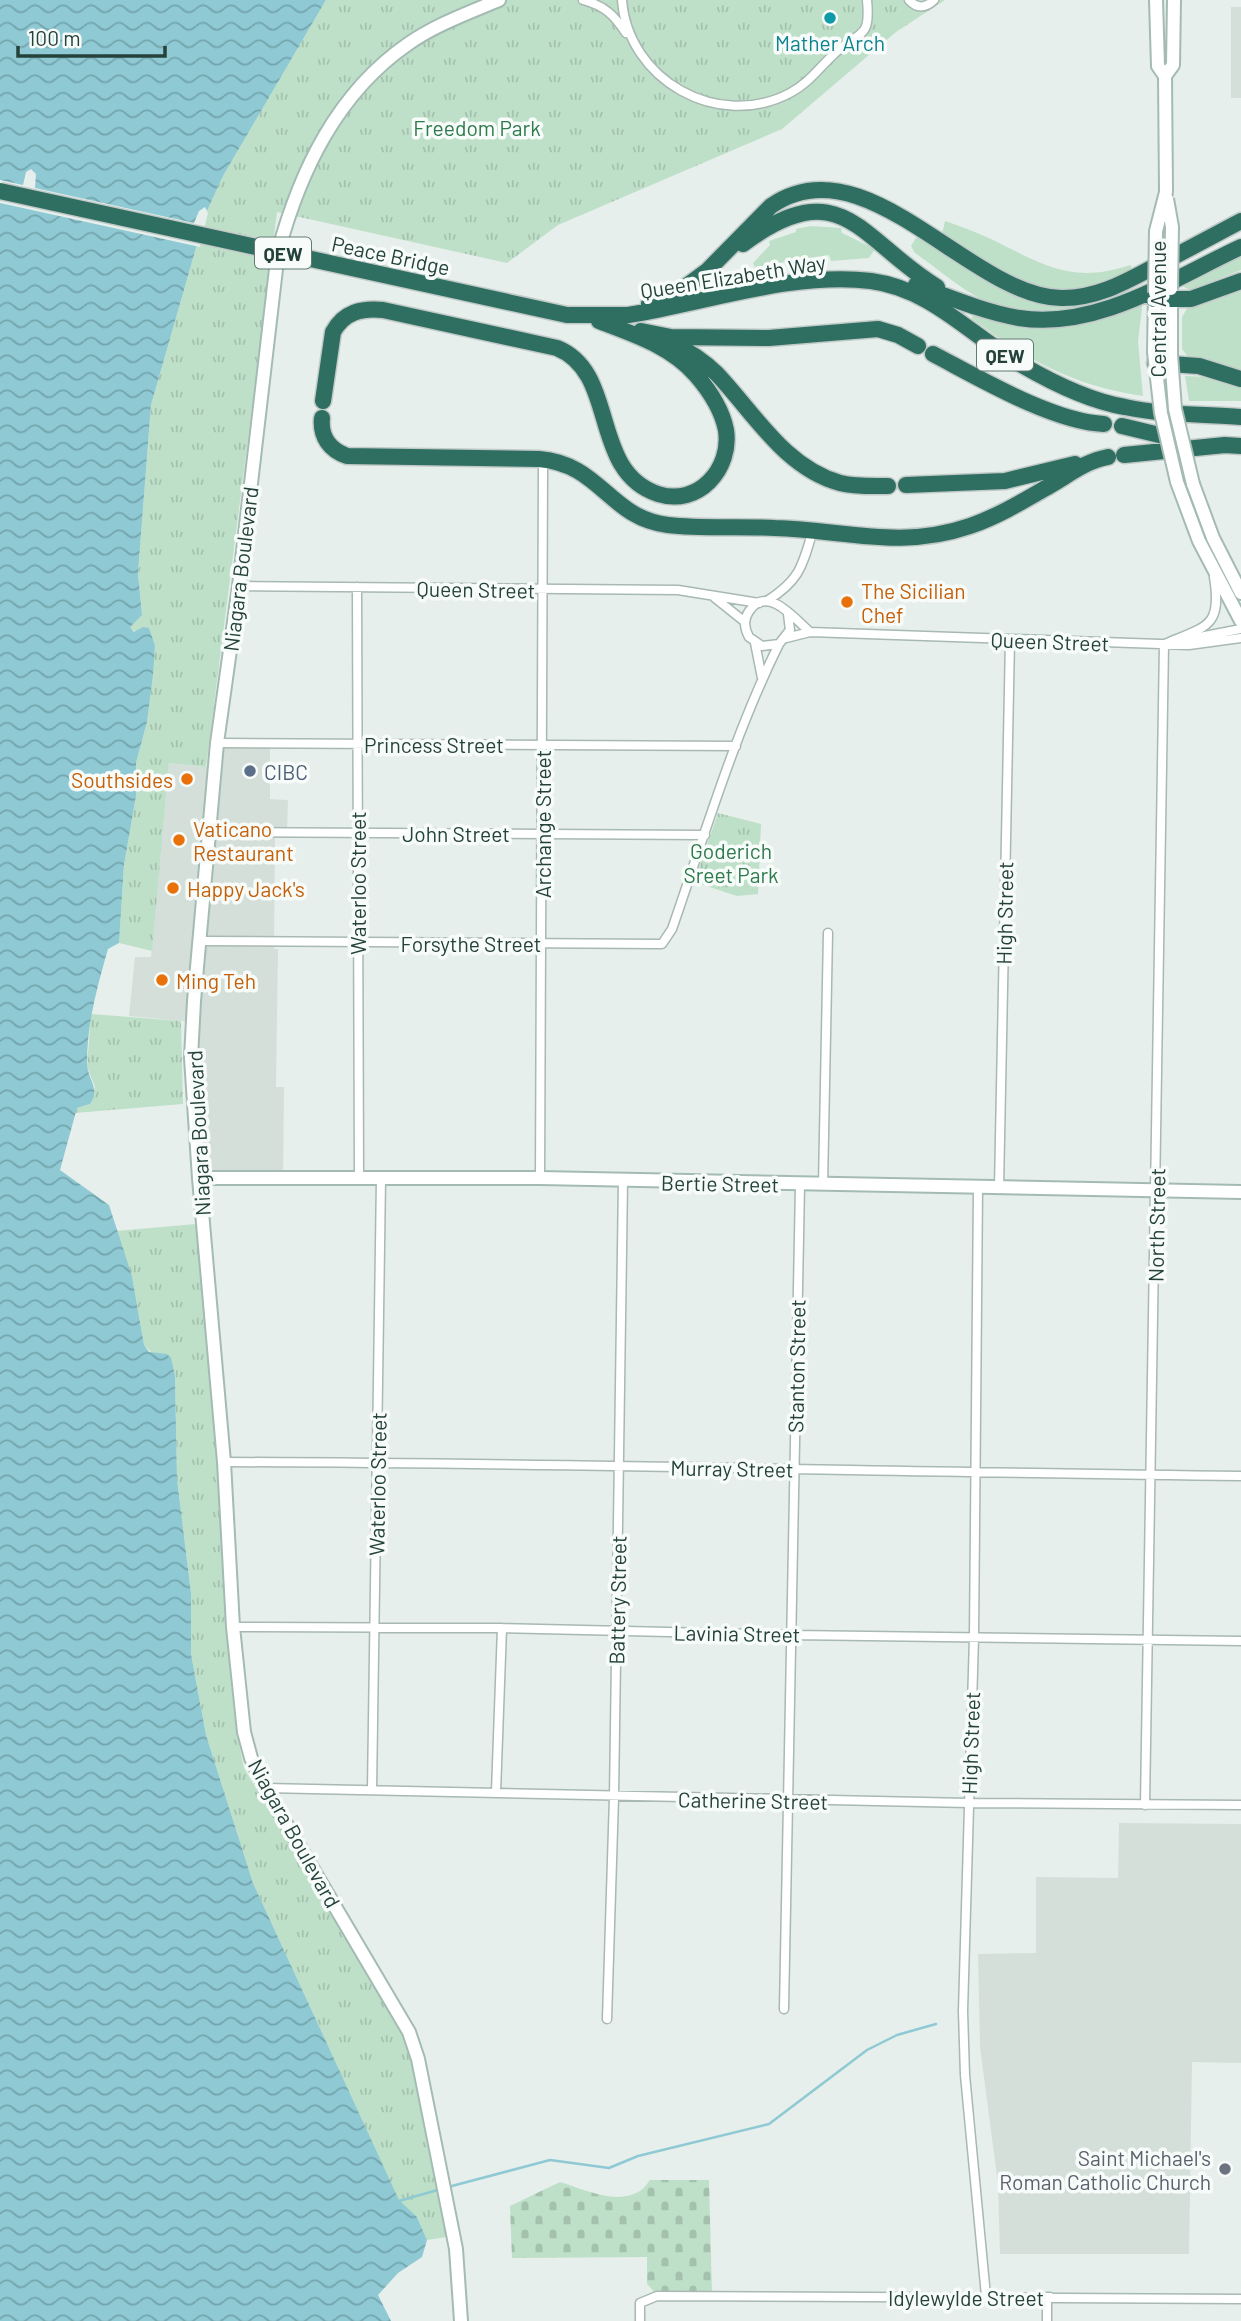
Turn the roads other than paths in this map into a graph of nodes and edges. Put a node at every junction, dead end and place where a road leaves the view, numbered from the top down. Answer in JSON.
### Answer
{"nodes":[{"id":1,"x":499,"y":0,"type":"edge"},
{"id":2,"x":583,"y":0,"type":"edge"},
{"id":3,"x":622,"y":0,"type":"edge"},
{"id":4,"x":867,"y":0,"type":"edge"},
{"id":5,"x":909,"y":0,"type":"edge"},
{"id":6,"x":934,"y":0,"type":"edge"},
{"id":7,"x":1156,"y":0,"type":"edge"},
{"id":8,"x":1174,"y":0,"type":"edge"},
{"id":9,"x":636,"y":47,"type":"junction"},
{"id":10,"x":1165,"y":76,"type":"junction"},
{"id":11,"x":0,"y":191,"type":"edge"},
{"id":12,"x":1166,"y":192,"type":"junction"},
{"id":13,"x":1241,"y":221,"type":"edge"},
{"id":14,"x":1241,"y":247,"type":"edge"},
{"id":15,"x":705,"y":273,"type":"junction"},
{"id":16,"x":1241,"y":281,"type":"edge"},
{"id":17,"x":777,"y":286,"type":"junction"},
{"id":18,"x":1171,"y":294,"type":"junction"},
{"id":19,"x":1154,"y":296,"type":"junction"},
{"id":20,"x":966,"y":302,"type":"junction"},
{"id":21,"x":567,"y":315,"type":"joint"},
{"id":22,"x":603,"y":318,"type":"junction"},
{"id":23,"x":639,"y":331,"type":"junction"},
{"id":24,"x":918,"y":346,"type":"dead end"},
{"id":25,"x":933,"y":354,"type":"dead end"},
{"id":26,"x":1167,"y":360,"type":"junction"},
{"id":27,"x":1241,"y":379,"type":"edge"},
{"id":28,"x":323,"y":401,"type":"dead end"},
{"id":29,"x":1241,"y":416,"type":"edge"},
{"id":30,"x":322,"y":418,"type":"dead end"},
{"id":31,"x":1104,"y":424,"type":"dead end"},
{"id":32,"x":1122,"y":426,"type":"dead end"},
{"id":33,"x":1180,"y":445,"type":"junction"},
{"id":34,"x":1233,"y":446,"type":"edge"},
{"id":35,"x":1124,"y":455,"type":"dead end"},
{"id":36,"x":1241,"y":457,"type":"edge"},
{"id":37,"x":542,"y":469,"type":"dead end"},
{"id":38,"x":906,"y":485,"type":"dead end"},
{"id":39,"x":888,"y":486,"type":"dead end"},
{"id":40,"x":813,"y":530,"type":"junction"},
{"id":41,"x":1214,"y":572,"type":"junction"},
{"id":42,"x":239,"y":586,"type":"junction"},
{"id":43,"x":357,"y":587,"type":"junction"},
{"id":44,"x":789,"y":587,"type":"junction"},
{"id":45,"x":543,"y":590,"type":"junction"},
{"id":46,"x":1241,"y":593,"type":"edge"},
{"id":47,"x":713,"y":596,"type":"junction"},
{"id":48,"x":763,"y":602,"type":"junction"},
{"id":49,"x":787,"y":612,"type":"junction"},
{"id":50,"x":1241,"y":621,"type":"edge"},
{"id":51,"x":745,"y":622,"type":"junction"},
{"id":52,"x":1241,"y":629,"type":"edge"},
{"id":53,"x":810,"y":632,"type":"junction"},
{"id":54,"x":1241,"y":638,"type":"edge"},
{"id":55,"x":1010,"y":639,"type":"junction"},
{"id":56,"x":782,"y":641,"type":"junction"},
{"id":57,"x":755,"y":643,"type":"junction"},
{"id":58,"x":1164,"y":644,"type":"junction"},
{"id":59,"x":762,"y":678,"type":"junction"},
{"id":60,"x":217,"y":743,"type":"junction"},
{"id":61,"x":357,"y":744,"type":"junction"},
{"id":62,"x":542,"y":745,"type":"junction"},
{"id":63,"x":736,"y":746,"type":"junction"},
{"id":64,"x":207,"y":832,"type":"junction"},
{"id":65,"x":357,"y":832,"type":"junction"},
{"id":66,"x":542,"y":833,"type":"junction"},
{"id":67,"x":705,"y":835,"type":"junction"},
{"id":68,"x":828,"y":933,"type":"dead end"},
{"id":69,"x":199,"y":941,"type":"junction"},
{"id":70,"x":356,"y":943,"type":"junction"},
{"id":71,"x":541,"y":944,"type":"junction"},
{"id":72,"x":199,"y":1178,"type":"junction"},
{"id":73,"x":359,"y":1178,"type":"junction"},
{"id":74,"x":381,"y":1178,"type":"junction"},
{"id":75,"x":540,"y":1178,"type":"junction"},
{"id":76,"x":623,"y":1181,"type":"junction"},
{"id":77,"x":800,"y":1185,"type":"junction"},
{"id":78,"x":823,"y":1185,"type":"junction"},
{"id":79,"x":978,"y":1188,"type":"junction"},
{"id":80,"x":999,"y":1188,"type":"junction"},
{"id":81,"x":1157,"y":1190,"type":"junction"},
{"id":82,"x":1241,"y":1192,"type":"edge"},
{"id":83,"x":224,"y":1462,"type":"junction"},
{"id":84,"x":377,"y":1462,"type":"junction"},
{"id":85,"x":619,"y":1465,"type":"junction"},
{"id":86,"x":794,"y":1470,"type":"junction"},
{"id":87,"x":974,"y":1473,"type":"junction"},
{"id":88,"x":1152,"y":1475,"type":"junction"},
{"id":89,"x":1241,"y":1476,"type":"edge"},
{"id":90,"x":233,"y":1627,"type":"junction"},
{"id":91,"x":374,"y":1628,"type":"junction"},
{"id":92,"x":502,"y":1628,"type":"junction"},
{"id":93,"x":617,"y":1630,"type":"junction"},
{"id":94,"x":792,"y":1635,"type":"junction"},
{"id":95,"x":974,"y":1637,"type":"junction"},
{"id":96,"x":1149,"y":1640,"type":"junction"},
{"id":97,"x":1241,"y":1641,"type":"edge"},
{"id":98,"x":265,"y":1788,"type":"junction"},
{"id":99,"x":372,"y":1790,"type":"junction"},
{"id":100,"x":496,"y":1792,"type":"junction"},
{"id":101,"x":614,"y":1797,"type":"junction"},
{"id":102,"x":790,"y":1800,"type":"junction"},
{"id":103,"x":968,"y":1804,"type":"junction"},
{"id":104,"x":1145,"y":1805,"type":"junction"},
{"id":105,"x":1241,"y":1805,"type":"edge"},
{"id":106,"x":784,"y":2009,"type":"dead end"},
{"id":107,"x":607,"y":2019,"type":"dead end"},
{"id":108,"x":986,"y":2296,"type":"junction"},
{"id":109,"x":1050,"y":2297,"type":"junction"},
{"id":110,"x":1241,"y":2300,"type":"edge"},
{"id":111,"x":461,"y":2321,"type":"edge"},
{"id":112,"x":640,"y":2321,"type":"edge"},
{"id":113,"x":1047,"y":2321,"type":"edge"}],
"edges":[{"from":1,"to":42,"type":"main road","name":"Niagara Boulevard"},
{"from":2,"to":9,"type":"street"},
{"from":3,"to":9,"type":"street"},
{"from":4,"to":9,"type":"street"},
{"from":5,"to":6,"type":"street"},
{"from":7,"to":10,"type":"main road","name":"Central Avenue"},
{"from":8,"to":10,"type":"main road","name":"Central Avenue"},
{"from":10,"to":12,"type":"main road","name":"Central Avenue"},
{"from":11,"to":21,"type":"highway","name":"Peace Bridge","number":"QEW","bridge":true},
{"from":12,"to":18,"type":"main road","name":"Central Avenue","bridge":true},
{"from":12,"to":19,"type":"main road","name":"Central Avenue","bridge":true},
{"from":13,"to":15,"type":"highway"},
{"from":14,"to":20,"type":"highway"},
{"from":15,"to":20,"type":"highway"},
{"from":15,"to":22,"type":"highway"},
{"from":16,"to":18,"type":"highway"},
{"from":17,"to":20,"type":"highway"},
{"from":17,"to":22,"type":"highway","name":"Queen Elizabeth Way","number":"QEW"},
{"from":17,"to":29,"type":"highway","name":"Queen Elizabeth Way","number":"QEW"},
{"from":18,"to":19,"type":"highway"},
{"from":18,"to":26,"type":"main road","name":"Central Avenue"},
{"from":19,"to":26,"type":"main road","name":"Central Avenue"},
{"from":21,"to":22,"type":"highway","name":"Queen Elizabeth Way","number":"QEW"},
{"from":22,"to":23,"type":"highway","name":"Queen Elizabeth Way","number":"QEW"},
{"from":22,"to":28,"type":"highway"},
{"from":23,"to":24,"type":"highway","number":"QEW"},
{"from":23,"to":39,"type":"highway","number":"QEW"},
{"from":25,"to":31,"type":"highway","number":"QEW"},
{"from":26,"to":27,"type":"highway"},
{"from":26,"to":41,"type":"main road","name":"Central Avenue","bridge":true},
{"from":26,"to":46,"type":"main road","name":"Central Avenue","bridge":true},
{"from":30,"to":40,"type":"highway"},
{"from":32,"to":33,"type":"highway"},
{"from":33,"to":34,"type":"highway"},
{"from":33,"to":35,"type":"highway"},
{"from":33,"to":36,"type":"highway"},
{"from":37,"to":45,"type":"street","name":"Archange Street"},
{"from":38,"to":40,"type":"highway"},
{"from":40,"to":44,"type":"street"},
{"from":41,"to":50,"type":"main road","name":"Central Avenue"},
{"from":41,"to":58,"type":"street"},
{"from":42,"to":43,"type":"street","name":"Queen Street"},
{"from":42,"to":60,"type":"main road","name":"Niagara Boulevard"},
{"from":43,"to":45,"type":"street","name":"Queen Street"},
{"from":43,"to":61,"type":"street","name":"Waterloo Street"},
{"from":44,"to":48,"type":"street"},
{"from":44,"to":49,"type":"street"},
{"from":45,"to":47,"type":"street","name":"Queen Street"},
{"from":45,"to":62,"type":"street","name":"Archange Street"},
{"from":47,"to":48,"type":"street","name":"Queen Street"},
{"from":47,"to":51,"type":"street","name":"Queen Street"},
{"from":48,"to":49,"type":"street"},
{"from":48,"to":51,"type":"street"},
{"from":49,"to":53,"type":"street"},
{"from":49,"to":56,"type":"street"},
{"from":51,"to":57,"type":"street"},
{"from":52,"to":58,"type":"street","name":"Queen Street"},
{"from":53,"to":55,"type":"street","name":"Queen Street"},
{"from":53,"to":56,"type":"street","name":"Queen Street"},
{"from":54,"to":58,"type":"street","name":"Queen Street"},
{"from":55,"to":58,"type":"street","name":"Queen Street"},
{"from":55,"to":80,"type":"street","name":"High Street"},
{"from":56,"to":57,"type":"street"},
{"from":56,"to":59,"type":"street"},
{"from":57,"to":59,"type":"street"},
{"from":58,"to":81,"type":"street","name":"North Street"},
{"from":59,"to":63,"type":"street"},
{"from":60,"to":61,"type":"street","name":"Princess Street"},
{"from":60,"to":64,"type":"main road","name":"Niagara Boulevard"},
{"from":61,"to":62,"type":"street","name":"Princess Street"},
{"from":61,"to":65,"type":"street","name":"Waterloo Street"},
{"from":62,"to":63,"type":"street","name":"Princess Street"},
{"from":62,"to":66,"type":"street","name":"Archange Street"},
{"from":63,"to":67,"type":"street"},
{"from":64,"to":65,"type":"street","name":"John Street"},
{"from":64,"to":69,"type":"main road","name":"Niagara Boulevard"},
{"from":65,"to":66,"type":"street","name":"John Street"},
{"from":65,"to":70,"type":"street","name":"Waterloo Street"},
{"from":66,"to":67,"type":"street","name":"John Street"},
{"from":66,"to":71,"type":"street","name":"Archange Street"},
{"from":67,"to":71,"type":"street","name":"Forsythe Street"},
{"from":68,"to":78,"type":"street"},
{"from":69,"to":70,"type":"street","name":"Forsythe Street"},
{"from":69,"to":72,"type":"main road","name":"Niagara Boulevard"},
{"from":70,"to":71,"type":"street","name":"Forsythe Street"},
{"from":70,"to":73,"type":"street","name":"Waterloo Street"},
{"from":71,"to":75,"type":"street","name":"Archange Street"},
{"from":72,"to":73,"type":"main road","name":"Bertie Street"},
{"from":72,"to":83,"type":"main road","name":"Niagara Boulevard"},
{"from":73,"to":74,"type":"main road","name":"Bertie Street"},
{"from":74,"to":75,"type":"main road","name":"Bertie Street"},
{"from":74,"to":84,"type":"street","name":"Waterloo Street"},
{"from":75,"to":76,"type":"main road","name":"Bertie Street"},
{"from":76,"to":77,"type":"main road","name":"Bertie Street"},
{"from":76,"to":85,"type":"street","name":"Battery Street"},
{"from":77,"to":78,"type":"main road","name":"Bertie Street"},
{"from":77,"to":86,"type":"street","name":"Stanton Street"},
{"from":78,"to":79,"type":"main road","name":"Bertie Street"},
{"from":79,"to":80,"type":"main road","name":"Bertie Street"},
{"from":79,"to":87,"type":"street","name":"High Street"},
{"from":80,"to":81,"type":"main road","name":"Bertie Street"},
{"from":81,"to":82,"type":"main road","name":"Bertie Street"},
{"from":81,"to":88,"type":"street","name":"North Street"},
{"from":83,"to":84,"type":"street","name":"Murray Street"},
{"from":83,"to":90,"type":"main road","name":"Niagara Boulevard"},
{"from":84,"to":85,"type":"street","name":"Murray Street"},
{"from":84,"to":91,"type":"street","name":"Waterloo Street"},
{"from":85,"to":86,"type":"street","name":"Murray Street"},
{"from":85,"to":93,"type":"street","name":"Battery Street"},
{"from":86,"to":87,"type":"street","name":"Murray Street"},
{"from":86,"to":94,"type":"street","name":"Stanton Street"},
{"from":87,"to":88,"type":"street","name":"Murray Street"},
{"from":87,"to":95,"type":"street","name":"High Street"},
{"from":88,"to":89,"type":"street","name":"Murray Street"},
{"from":88,"to":96,"type":"street","name":"North Street"},
{"from":90,"to":91,"type":"street","name":"Lavinia Street"},
{"from":90,"to":98,"type":"main road","name":"Niagara Boulevard"},
{"from":91,"to":92,"type":"street","name":"Lavinia Street"},
{"from":91,"to":99,"type":"street","name":"Waterloo Street"},
{"from":92,"to":93,"type":"street","name":"Lavinia Street"},
{"from":92,"to":100,"type":"street"},
{"from":93,"to":94,"type":"street","name":"Lavinia Street"},
{"from":93,"to":101,"type":"street","name":"Battery Street"},
{"from":94,"to":95,"type":"street","name":"Lavinia Street"},
{"from":94,"to":102,"type":"street","name":"Stanton Street"},
{"from":95,"to":96,"type":"street","name":"Lavinia Street"},
{"from":95,"to":103,"type":"street","name":"High Street"},
{"from":96,"to":97,"type":"street","name":"Lavinia Street"},
{"from":96,"to":104,"type":"street","name":"North Street"},
{"from":98,"to":99,"type":"street","name":"Catherine Street"},
{"from":98,"to":111,"type":"main road","name":"Niagara Boulevard"},
{"from":99,"to":100,"type":"street","name":"Catherine Street"},
{"from":100,"to":101,"type":"street","name":"Catherine Street"},
{"from":101,"to":102,"type":"street","name":"Catherine Street"},
{"from":101,"to":107,"type":"street","name":"Battery Street"},
{"from":102,"to":103,"type":"street","name":"Catherine Street"},
{"from":102,"to":106,"type":"street","name":"Stanton Street"},
{"from":103,"to":104,"type":"street","name":"Catherine Street"},
{"from":103,"to":108,"type":"street","name":"High Street"},
{"from":104,"to":105,"type":"street","name":"Catherine Street"},
{"from":108,"to":109,"type":"street","name":"Idylewylde Street"},
{"from":108,"to":112,"type":"street","name":"Idylewylde Street"},
{"from":109,"to":110,"type":"street","name":"Idylewylde Street"},
{"from":109,"to":113,"type":"street"}]}
